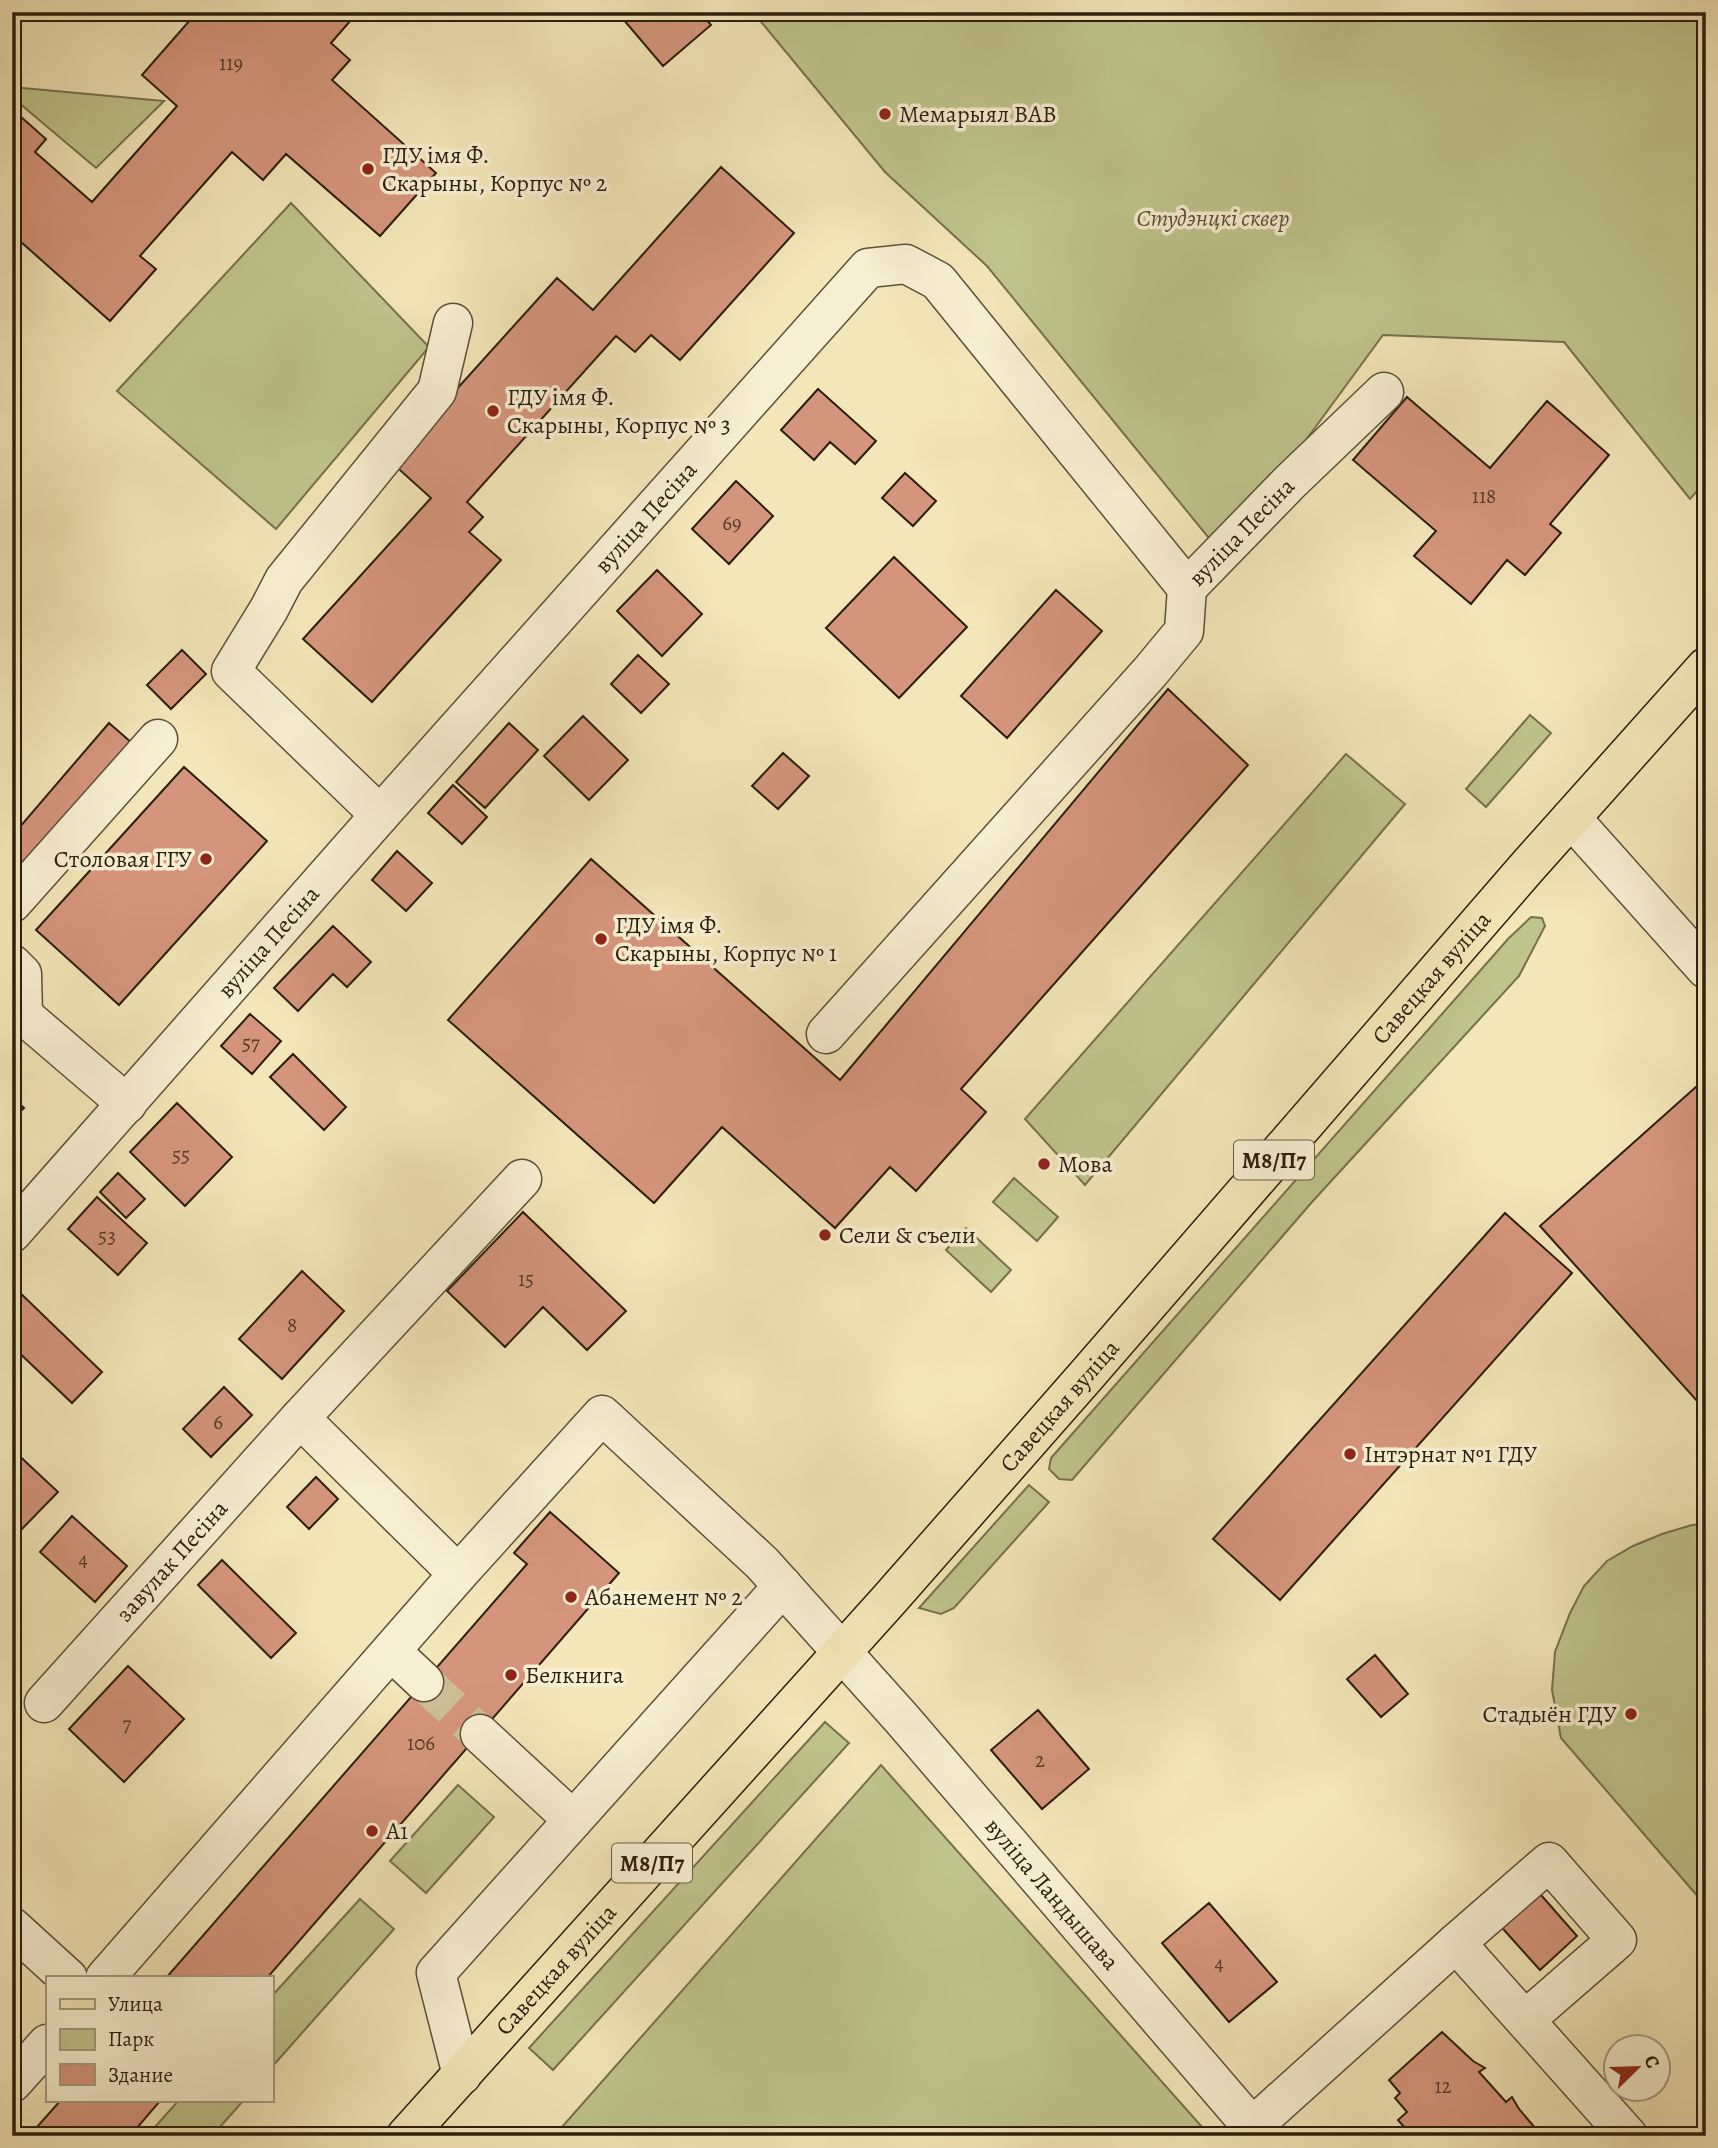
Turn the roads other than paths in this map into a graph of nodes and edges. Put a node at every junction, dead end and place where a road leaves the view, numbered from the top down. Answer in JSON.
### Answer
{"nodes":[{"id":1,"x":453,"y":323,"type":"dead end"},
{"id":2,"x":1384,"y":392,"type":"dead end"},
{"id":3,"x":1187,"y":588,"type":"junction"},
{"id":4,"x":1706,"y":667,"type":"edge"},
{"id":5,"x":158,"y":739,"type":"dead end"},
{"id":6,"x":380,"y":815,"type":"junction"},
{"id":7,"x":1571,"y":818,"type":"junction"},
{"id":8,"x":12,"y":903,"type":"edge"},
{"id":9,"x":12,"y":964,"type":"edge"},
{"id":10,"x":1706,"y":969,"type":"edge"},
{"id":11,"x":18,"y":1015,"type":"edge"},
{"id":12,"x":826,"y":1034,"type":"dead end"},
{"id":13,"x":127,"y":1104,"type":"junction"},
{"id":14,"x":522,"y":1180,"type":"dead end"},
{"id":15,"x":12,"y":1233,"type":"edge"},
{"id":16,"x":300,"y":1418,"type":"junction"},
{"id":17,"x":458,"y":1574,"type":"junction"},
{"id":18,"x":783,"y":1586,"type":"junction"},
{"id":19,"x":392,"y":1651,"type":"junction"},
{"id":20,"x":842,"y":1652,"type":"junction"},
{"id":21,"x":424,"y":1682,"type":"tunnel mouth"},
{"id":22,"x":44,"y":1703,"type":"dead end"},
{"id":23,"x":480,"y":1734,"type":"tunnel mouth"},
{"id":24,"x":573,"y":1820,"type":"junction"},
{"id":25,"x":12,"y":1927,"type":"edge"},
{"id":26,"x":1456,"y":1943,"type":"junction"},
{"id":27,"x":66,"y":1976,"type":"edge"},
{"id":28,"x":107,"y":1976,"type":"edge"},
{"id":29,"x":1525,"y":2020,"type":"junction"},
{"id":30,"x":46,"y":2044,"type":"edge"},
{"id":31,"x":462,"y":2075,"type":"junction"},
{"id":32,"x":12,"y":2083,"type":"edge"},
{"id":33,"x":1256,"y":2131,"type":"edge"},
{"id":34,"x":406,"y":2136,"type":"edge"},
{"id":35,"x":1628,"y":2136,"type":"edge"}],
"edges":[{"from":1,"to":6,"type":"street"},
{"from":2,"to":3,"type":"street","name":"вуліца Песіна"},
{"from":3,"to":6,"type":"street","name":"вуліца Песіна"},
{"from":3,"to":12,"type":"street"},
{"from":4,"to":7,"type":"main road","name":"Савецкая вуліца","number":"М8/П7"},
{"from":5,"to":8,"type":"street"},
{"from":6,"to":13,"type":"street","name":"вуліца Песіна"},
{"from":7,"to":10,"type":"street"},
{"from":7,"to":20,"type":"main road","name":"Савецкая вуліца","number":"М8/П7"},
{"from":9,"to":11,"type":"street"},
{"from":11,"to":13,"type":"street"},
{"from":13,"to":15,"type":"street","name":"вуліца Песіна"},
{"from":14,"to":16,"type":"street","name":"завулак Песіна"},
{"from":16,"to":17,"type":"street"},
{"from":16,"to":22,"type":"street","name":"завулак Песіна"},
{"from":17,"to":18,"type":"street","name":"вуліца Ландышава"},
{"from":17,"to":19,"type":"street"},
{"from":18,"to":20,"type":"street","name":"вуліца Ландышава"},
{"from":18,"to":24,"type":"street"},
{"from":19,"to":21,"type":"street"},
{"from":19,"to":28,"type":"street"},
{"from":20,"to":31,"type":"main road","name":"Савецкая вуліца","number":"М8/П7"},
{"from":20,"to":33,"type":"street","name":"вуліца Ландышава"},
{"from":23,"to":24,"type":"street"},
{"from":24,"to":31,"type":"street"},
{"from":25,"to":27,"type":"street"},
{"from":26,"to":29,"type":"street"},
{"from":26,"to":29,"type":"street"},
{"from":26,"to":33,"type":"street"},
{"from":29,"to":35,"type":"street"},
{"from":30,"to":32,"type":"street"},
{"from":31,"to":34,"type":"main road","name":"Савецкая вуліца","number":"М8/П7"}]}
